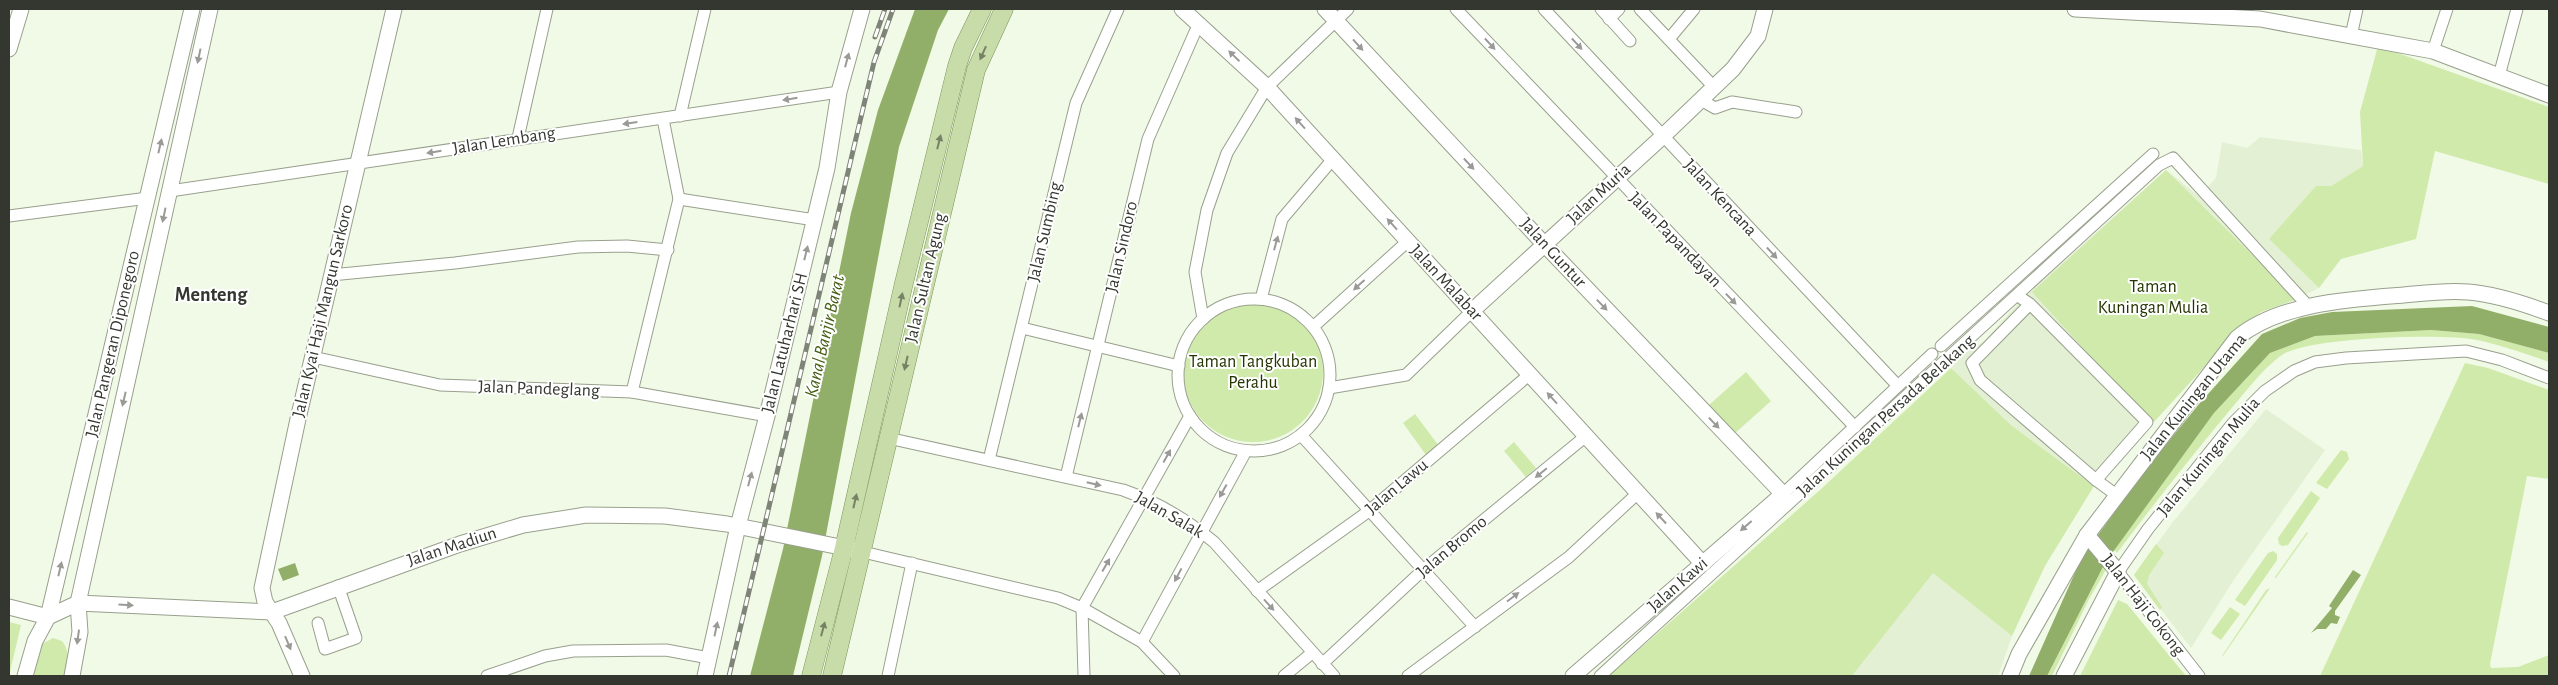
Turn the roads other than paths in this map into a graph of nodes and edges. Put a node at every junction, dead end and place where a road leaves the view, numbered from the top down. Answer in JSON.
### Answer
{"nodes":[{"id":1,"x":21,"y":9,"type":"edge"},
{"id":2,"x":192,"y":9,"type":"edge"},
{"id":3,"x":210,"y":9,"type":"edge"},
{"id":4,"x":394,"y":9,"type":"edge"},
{"id":5,"x":547,"y":9,"type":"edge"},
{"id":6,"x":705,"y":9,"type":"edge"},
{"id":7,"x":862,"y":9,"type":"edge"},
{"id":8,"x":982,"y":9,"type":"edge"},
{"id":9,"x":1004,"y":9,"type":"edge"},
{"id":10,"x":1118,"y":9,"type":"edge"},
{"id":11,"x":1182,"y":9,"type":"edge"},
{"id":12,"x":1325,"y":9,"type":"edge"},
{"id":13,"x":1348,"y":9,"type":"edge"},
{"id":14,"x":1456,"y":9,"type":"edge"},
{"id":15,"x":1544,"y":9,"type":"edge"},
{"id":16,"x":1601,"y":9,"type":"edge"},
{"id":17,"x":1619,"y":9,"type":"edge"},
{"id":18,"x":1640,"y":9,"type":"edge"},
{"id":19,"x":1694,"y":9,"type":"edge"},
{"id":20,"x":1765,"y":9,"type":"edge"},
{"id":21,"x":2075,"y":9,"type":"edge"},
{"id":22,"x":2086,"y":9,"type":"edge"},
{"id":23,"x":2357,"y":9,"type":"edge"},
{"id":24,"x":2447,"y":9,"type":"edge"},
{"id":25,"x":2517,"y":9,"type":"edge"},
{"id":26,"x":2161,"y":11,"type":"edge"},
{"id":27,"x":2261,"y":14,"type":"edge"},
{"id":28,"x":1609,"y":19,"type":"junction"},
{"id":29,"x":1337,"y":21,"type":"junction"},
{"id":30,"x":1201,"y":24,"type":"junction"},
{"id":31,"x":2351,"y":36,"type":"junction"},
{"id":32,"x":1669,"y":39,"type":"junction"},
{"id":33,"x":1630,"y":41,"type":"dead end"},
{"id":34,"x":9,"y":49,"type":"edge"},
{"id":35,"x":2433,"y":51,"type":"junction"},
{"id":36,"x":2499,"y":76,"type":"junction"},
{"id":37,"x":1714,"y":86,"type":"junction"},
{"id":38,"x":1267,"y":87,"type":"junction"},
{"id":39,"x":838,"y":92,"type":"junction"},
{"id":40,"x":2549,"y":95,"type":"edge"},
{"id":41,"x":1701,"y":100,"type":"junction"},
{"id":42,"x":1796,"y":112,"type":"dead end"},
{"id":43,"x":680,"y":116,"type":"junction"},
{"id":44,"x":664,"y":119,"type":"junction"},
{"id":45,"x":1662,"y":137,"type":"junction"},
{"id":46,"x":518,"y":138,"type":"junction"},
{"id":47,"x":1333,"y":159,"type":"junction"},
{"id":48,"x":358,"y":164,"type":"junction"},
{"id":49,"x":2159,"y":165,"type":"junction"},
{"id":50,"x":1616,"y":178,"type":"junction"},
{"id":51,"x":170,"y":191,"type":"junction"},
{"id":52,"x":148,"y":198,"type":"junction"},
{"id":53,"x":679,"y":199,"type":"junction"},
{"id":54,"x":9,"y":216,"type":"edge"},
{"id":55,"x":815,"y":220,"type":"junction"},
{"id":56,"x":1408,"y":241,"type":"junction"},
{"id":57,"x":1545,"y":245,"type":"junction"},
{"id":58,"x":668,"y":250,"type":"junction"},
{"id":59,"x":331,"y":275,"type":"junction"},
{"id":60,"x":2018,"y":296,"type":"junction"},
{"id":61,"x":1261,"y":299,"type":"junction"},
{"id":62,"x":2030,"y":304,"type":"junction"},
{"id":63,"x":2309,"y":307,"type":"junction"},
{"id":64,"x":1472,"y":311,"type":"junction"},
{"id":65,"x":2549,"y":313,"type":"edge"},
{"id":66,"x":1203,"y":319,"type":"junction"},
{"id":67,"x":1313,"y":327,"type":"junction"},
{"id":68,"x":1022,"y":328,"type":"junction"},
{"id":69,"x":1977,"y":334,"type":"junction"},
{"id":70,"x":1098,"y":346,"type":"junction"},
{"id":71,"x":1988,"y":346,"type":"junction"},
{"id":72,"x":1962,"y":347,"type":"junction"},
{"id":73,"x":313,"y":357,"type":"junction"},
{"id":74,"x":1972,"y":363,"type":"junction"},
{"id":75,"x":1179,"y":366,"type":"junction"},
{"id":76,"x":1530,"y":374,"type":"junction"},
{"id":77,"x":2549,"y":378,"type":"edge"},
{"id":78,"x":1898,"y":386,"type":"junction"},
{"id":79,"x":1329,"y":388,"type":"junction"},
{"id":80,"x":632,"y":392,"type":"junction"},
{"id":81,"x":885,"y":411,"type":"junction"},
{"id":82,"x":767,"y":416,"type":"junction"},
{"id":83,"x":1190,"y":416,"type":"junction"},
{"id":84,"x":2147,"y":422,"type":"junction"},
{"id":85,"x":1855,"y":427,"type":"junction"},
{"id":86,"x":1301,"y":435,"type":"junction"},
{"id":87,"x":1586,"y":436,"type":"junction"},
{"id":88,"x":2161,"y":436,"type":"junction"},
{"id":89,"x":888,"y":438,"type":"junction"},
{"id":90,"x":1246,"y":451,"type":"junction"},
{"id":91,"x":989,"y":460,"type":"junction"},
{"id":92,"x":1066,"y":477,"type":"junction"},
{"id":93,"x":2096,"y":480,"type":"junction"},
{"id":94,"x":1782,"y":494,"type":"junction"},
{"id":95,"x":2116,"y":494,"type":"junction"},
{"id":96,"x":1634,"y":496,"type":"junction"},
{"id":97,"x":1144,"y":497,"type":"junction"},
{"id":98,"x":1370,"y":510,"type":"junction"},
{"id":99,"x":738,"y":526,"type":"junction"},
{"id":100,"x":1201,"y":532,"type":"junction"},
{"id":101,"x":2089,"y":537,"type":"junction"},
{"id":102,"x":841,"y":547,"type":"junction"},
{"id":103,"x":863,"y":552,"type":"junction"},
{"id":104,"x":912,"y":563,"type":"junction"},
{"id":105,"x":1703,"y":564,"type":"junction"},
{"id":106,"x":2114,"y":567,"type":"junction"},
{"id":107,"x":1423,"y":570,"type":"junction"},
{"id":108,"x":338,"y":586,"type":"junction"},
{"id":109,"x":1257,"y":591,"type":"junction"},
{"id":110,"x":78,"y":603,"type":"junction"},
{"id":111,"x":9,"y":607,"type":"edge"},
{"id":112,"x":1082,"y":608,"type":"junction"},
{"id":113,"x":272,"y":612,"type":"junction"},
{"id":114,"x":48,"y":617,"type":"junction"},
{"id":115,"x":318,"y":623,"type":"dead end"},
{"id":116,"x":1475,"y":627,"type":"junction"},
{"id":117,"x":1142,"y":642,"type":"junction"},
{"id":118,"x":1312,"y":653,"type":"junction"},
{"id":119,"x":709,"y":658,"type":"junction"},
{"id":120,"x":1322,"y":664,"type":"junction"},
{"id":121,"x":25,"y":676,"type":"edge"},
{"id":122,"x":72,"y":676,"type":"edge"},
{"id":123,"x":302,"y":676,"type":"edge"},
{"id":124,"x":487,"y":676,"type":"edge"},
{"id":125,"x":705,"y":676,"type":"edge"},
{"id":126,"x":810,"y":676,"type":"edge"},
{"id":127,"x":832,"y":676,"type":"edge"},
{"id":128,"x":888,"y":676,"type":"edge"},
{"id":129,"x":1084,"y":676,"type":"edge"},
{"id":130,"x":1174,"y":676,"type":"edge"},
{"id":131,"x":1284,"y":676,"type":"edge"},
{"id":132,"x":1334,"y":676,"type":"edge"},
{"id":133,"x":1408,"y":676,"type":"edge"},
{"id":134,"x":1573,"y":676,"type":"edge"},
{"id":135,"x":1600,"y":676,"type":"edge"},
{"id":136,"x":2010,"y":676,"type":"edge"},
{"id":137,"x":2064,"y":676,"type":"edge"},
{"id":138,"x":2198,"y":676,"type":"edge"}],
"edges":[{"from":1,"to":34,"type":"street"},
{"from":52,"to":2,"type":"street","name":"Jalan Pangeran Diponegoro","one_way":true},
{"from":3,"to":51,"type":"street","name":"Jalan Pangeran Diponegoro","one_way":true},
{"from":4,"to":48,"type":"street","name":"Jalan Kyai Haji Mangun Sarkoro"},
{"from":5,"to":46,"type":"street"},
{"from":6,"to":43,"type":"street"},
{"from":39,"to":7,"type":"street","name":"Jalan Latuharhari SH","one_way":true},
{"from":81,"to":8,"type":"main road","name":"Jalan Sultan Agung","one_way":true},
{"from":9,"to":81,"type":"main road","name":"Jalan Sultan Agung","one_way":true},
{"from":10,"to":68,"type":"street","name":"Jalan Sumbing"},
{"from":11,"to":30,"type":"street","name":"Jalan Malabar"},
{"from":12,"to":29,"type":"street","name":"Jalan Guntur"},
{"from":13,"to":29,"type":"street"},
{"from":14,"to":50,"type":"street","name":"Jalan Papandayan","one_way":true},
{"from":15,"to":45,"type":"street","name":"Jalan Kencana","one_way":true},
{"from":16,"to":28,"type":"street"},
{"from":17,"to":28,"type":"street"},
{"from":18,"to":32,"type":"street"},
{"from":19,"to":32,"type":"street"},
{"from":20,"to":37,"type":"street","name":"Jalan Muria"},
{"from":21,"to":22,"type":"street"},
{"from":22,"to":26,"type":"street"},
{"from":23,"to":31,"type":"street"},
{"from":24,"to":35,"type":"street"},
{"from":25,"to":36,"type":"street"},
{"from":26,"to":27,"type":"street"},
{"from":27,"to":31,"type":"street"},
{"from":28,"to":33,"type":"street"},
{"from":29,"to":38,"type":"street"},
{"from":29,"to":57,"type":"street","name":"Jalan Guntur","one_way":true},
{"from":38,"to":30,"type":"street","name":"Jalan Malabar","one_way":true},
{"from":30,"to":70,"type":"street","name":"Jalan Sindoro"},
{"from":31,"to":35,"type":"street"},
{"from":32,"to":37,"type":"street"},
{"from":35,"to":36,"type":"street"},
{"from":36,"to":40,"type":"street"},
{"from":37,"to":41,"type":"street","name":"Jalan Muria"},
{"from":47,"to":38,"type":"street","name":"Jalan Malabar","one_way":true},
{"from":38,"to":66,"type":"street"},
{"from":39,"to":43,"type":"street","name":"Jalan Lembang","one_way":true},
{"from":39,"to":55,"type":"street","name":"Jalan Latuharhari SH"},
{"from":41,"to":42,"type":"street"},
{"from":41,"to":45,"type":"street","name":"Jalan Muria"},
{"from":43,"to":44,"type":"street","name":"Jalan Lembang"},
{"from":44,"to":46,"type":"street","name":"Jalan Lembang","one_way":true},
{"from":44,"to":53,"type":"street"},
{"from":45,"to":50,"type":"street","name":"Jalan Muria"},
{"from":45,"to":78,"type":"street","name":"Jalan Kencana","one_way":true},
{"from":46,"to":48,"type":"street","name":"Jalan Lembang","one_way":true},
{"from":56,"to":47,"type":"street","name":"Jalan Malabar","one_way":true},
{"from":61,"to":47,"type":"street","one_way":true},
{"from":48,"to":51,"type":"street","name":"Jalan Lembang"},
{"from":48,"to":59,"type":"street","name":"Jalan Kyai Haji Mangun Sarkoro"},
{"from":49,"to":60,"type":"street","name":"Jalan Kuningan Persada Belakang"},
{"from":49,"to":63,"type":"street","name":"Jalan Kuningan Persada Belakang"},
{"from":49,"to":78,"type":"street"},
{"from":50,"to":57,"type":"street","name":"Jalan Muria"},
{"from":50,"to":85,"type":"street","name":"Jalan Papandayan","one_way":true},
{"from":51,"to":110,"type":"street","name":"Jalan Pangeran Diponegoro","one_way":true},
{"from":52,"to":54,"type":"street"},
{"from":114,"to":52,"type":"street","name":"Jalan Pangeran Diponegoro","one_way":true},
{"from":53,"to":55,"type":"street"},
{"from":53,"to":58,"type":"street"},
{"from":82,"to":55,"type":"street","name":"Jalan Latuharhari SH","one_way":true},
{"from":56,"to":64,"type":"street","name":"Jalan Malabar"},
{"from":56,"to":67,"type":"street","one_way":true},
{"from":57,"to":64,"type":"street","name":"Jalan Muria"},
{"from":57,"to":94,"type":"street","name":"Jalan Guntur","one_way":true},
{"from":58,"to":59,"type":"street"},
{"from":58,"to":80,"type":"street"},
{"from":59,"to":73,"type":"street","name":"Jalan Kyai Haji Mangun Sarkoro"},
{"from":60,"to":62,"type":"street"},
{"from":60,"to":69,"type":"street","name":"Jalan Kuningan Persada Belakang"},
{"from":61,"to":66,"type":"street"},
{"from":61,"to":67,"type":"street"},
{"from":62,"to":71,"type":"street"},
{"from":62,"to":84,"type":"street"},
{"from":63,"to":65,"type":"street","name":"Jalan Kuningan Utama"},
{"from":63,"to":88,"type":"street","name":"Jalan Kuningan Utama"},
{"from":64,"to":76,"type":"street","name":"Jalan Malabar"},
{"from":64,"to":79,"type":"street","name":"Jalan Muria"},
{"from":66,"to":75,"type":"street"},
{"from":67,"to":79,"type":"street"},
{"from":68,"to":70,"type":"street"},
{"from":68,"to":91,"type":"street","name":"Jalan Sumbing"},
{"from":69,"to":71,"type":"street"},
{"from":69,"to":72,"type":"street","name":"Jalan Kuningan Persada Belakang"},
{"from":70,"to":75,"type":"street"},
{"from":92,"to":70,"type":"street","name":"Jalan Sindoro","one_way":true},
{"from":71,"to":74,"type":"street"},
{"from":72,"to":74,"type":"street"},
{"from":72,"to":135,"type":"street","name":"Jalan Kuningan Persada Belakang"},
{"from":73,"to":80,"type":"street","name":"Jalan Pandeglang"},
{"from":73,"to":113,"type":"street","name":"Jalan Kyai Haji Mangun Sarkoro"},
{"from":74,"to":93,"type":"street"},
{"from":75,"to":83,"type":"street"},
{"from":87,"to":76,"type":"street","name":"Jalan Malabar","one_way":true},
{"from":76,"to":98,"type":"street","name":"Jalan Lawu"},
{"from":77,"to":106,"type":"street","name":"Jalan Kuningan Mulia"},
{"from":78,"to":85,"type":"street"},
{"from":79,"to":86,"type":"street"},
{"from":80,"to":82,"type":"street","name":"Jalan Pandeglang"},
{"from":81,"to":89,"type":"main road","name":"Jalan Sultan Agung"},
{"from":102,"to":81,"type":"main road","name":"Jalan Sultan Agung","one_way":true},
{"from":99,"to":82,"type":"street","name":"Jalan Latuharhari SH","one_way":true},
{"from":83,"to":90,"type":"street"},
{"from":97,"to":83,"type":"street","one_way":true},
{"from":84,"to":88,"type":"street"},
{"from":84,"to":93,"type":"street"},
{"from":85,"to":94,"type":"street"},
{"from":86,"to":90,"type":"street"},
{"from":86,"to":98,"type":"street"},
{"from":87,"to":96,"type":"street","name":"Jalan Malabar"},
{"from":87,"to":107,"type":"street","name":"Jalan Bromo","one_way":true},
{"from":88,"to":95,"type":"street","name":"Jalan Kuningan Utama"},
{"from":89,"to":91,"type":"street","name":"Jalan Salak"},
{"from":89,"to":103,"type":"main road","name":"Jalan Sultan Agung"},
{"from":90,"to":100,"type":"street","one_way":true},
{"from":91,"to":92,"type":"street","name":"Jalan Salak"},
{"from":92,"to":97,"type":"street","name":"Jalan Salak","one_way":true},
{"from":93,"to":95,"type":"street"},
{"from":94,"to":105,"type":"street","name":"Jalan Kawi","one_way":true},
{"from":95,"to":101,"type":"street","name":"Jalan Kuningan Utama"},
{"from":105,"to":96,"type":"street","name":"Jalan Malabar","one_way":true},
{"from":116,"to":96,"type":"street","one_way":true},
{"from":97,"to":100,"type":"street","name":"Jalan Salak"},
{"from":112,"to":97,"type":"street","one_way":true},
{"from":98,"to":107,"type":"street"},
{"from":98,"to":109,"type":"street","name":"Jalan Lawu"},
{"from":99,"to":102,"type":"street","name":"Jalan Madiun"},
{"from":99,"to":108,"type":"street","name":"Jalan Madiun"},
{"from":119,"to":99,"type":"street","name":"Jalan Latuharhari SH","one_way":true},
{"from":100,"to":109,"type":"street","name":"Jalan Salak"},
{"from":100,"to":117,"type":"street","one_way":true},
{"from":101,"to":106,"type":"street","name":"Jalan Haji Cokong"},
{"from":101,"to":136,"type":"street","name":"Jalan Kuningan Utama"},
{"from":102,"to":103,"type":"street","name":"Jalan Madiun"},
{"from":126,"to":102,"type":"main road","name":"Jalan Sultan Agung","one_way":true},
{"from":103,"to":104,"type":"street"},
{"from":103,"to":127,"type":"main road","name":"Jalan Sultan Agung"},
{"from":104,"to":112,"type":"street"},
{"from":104,"to":128,"type":"street"},
{"from":105,"to":134,"type":"street","name":"Jalan Kawi"},
{"from":106,"to":137,"type":"street","name":"Jalan Kuningan Mulia"},
{"from":106,"to":138,"type":"street","name":"Jalan Haji Cokong"},
{"from":107,"to":116,"type":"street"},
{"from":107,"to":120,"type":"street","name":"Jalan Bromo"},
{"from":108,"to":113,"type":"street","name":"Jalan Madiun"},
{"from":108,"to":115,"type":"street"},
{"from":109,"to":118,"type":"street","name":"Jalan Salak","one_way":true},
{"from":110,"to":113,"type":"street","name":"Jalan Madiun","one_way":true},
{"from":110,"to":114,"type":"street","name":"Jalan Madiun"},
{"from":110,"to":122,"type":"street","name":"Jalan Pangeran Diponegoro","one_way":true},
{"from":111,"to":114,"type":"street"},
{"from":112,"to":117,"type":"street"},
{"from":112,"to":129,"type":"street"},
{"from":113,"to":123,"type":"street","name":"Jalan Kyai Haji Mangun Sarkoro","one_way":true},
{"from":114,"to":121,"type":"street","name":"Jalan Pangeran Diponegoro"},
{"from":116,"to":133,"type":"street"},
{"from":117,"to":130,"type":"street"},
{"from":118,"to":120,"type":"street","name":"Jalan Salak"},
{"from":118,"to":131,"type":"street"},
{"from":119,"to":124,"type":"street"},
{"from":119,"to":125,"type":"street","name":"Jalan Latuharhari SH"},
{"from":120,"to":132,"type":"street","name":"Jalan Salak"}]}
